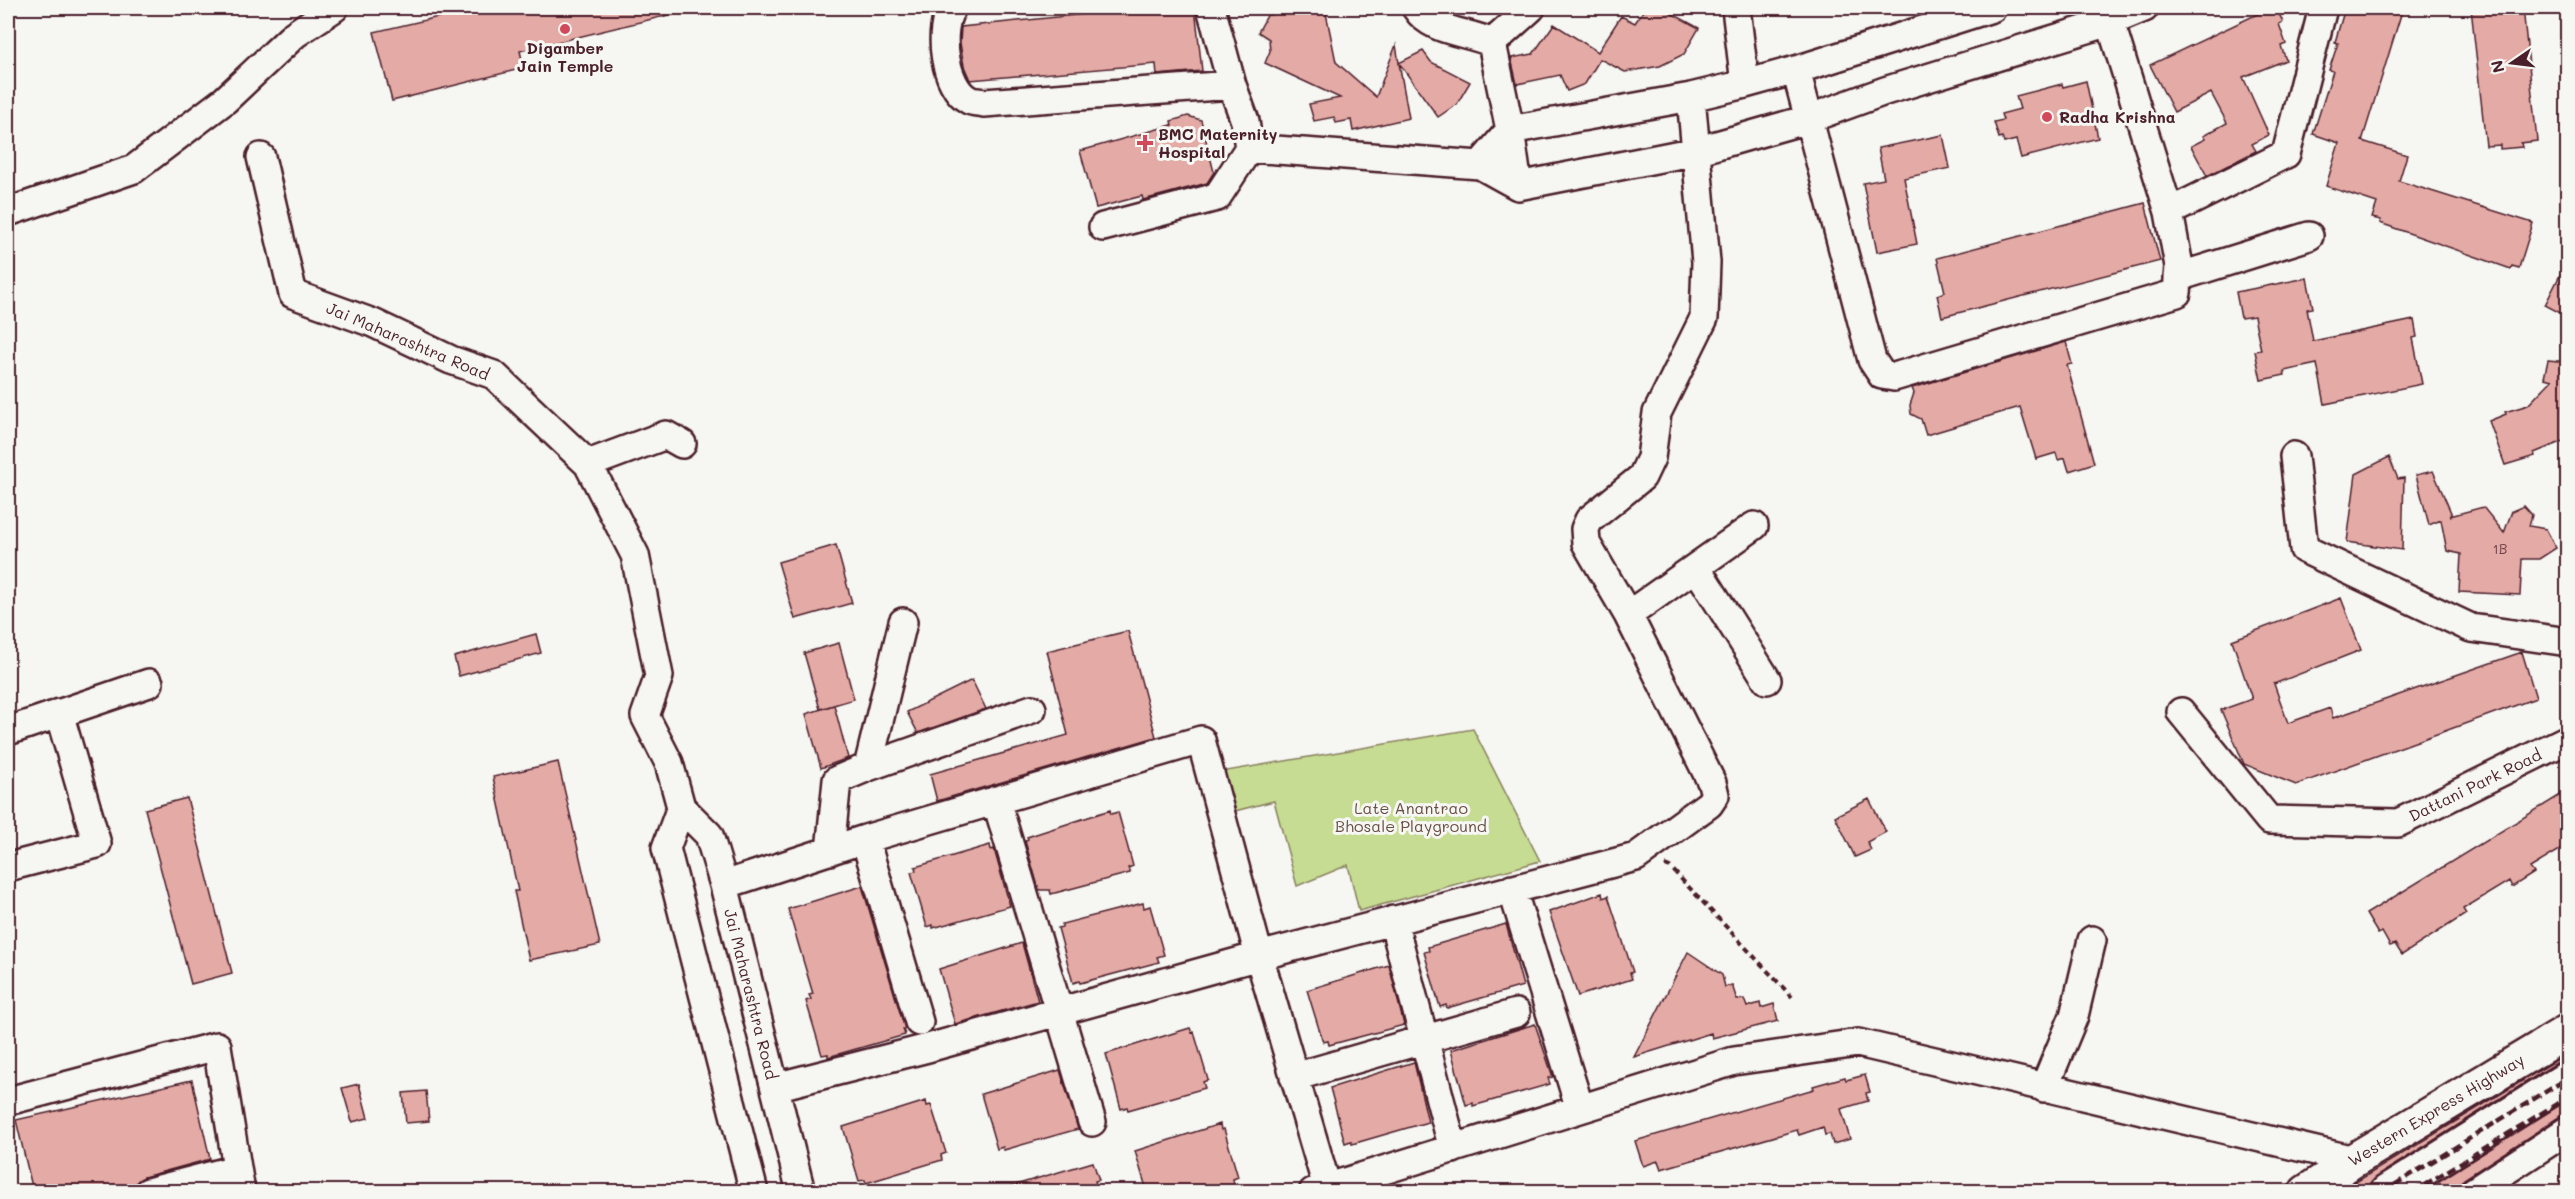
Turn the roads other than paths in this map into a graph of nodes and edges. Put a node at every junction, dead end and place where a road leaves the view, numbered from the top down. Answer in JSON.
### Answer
{"nodes":[{"id":1,"x":334,"y":8,"type":"edge"},
{"id":2,"x":952,"y":8,"type":"edge"},
{"id":3,"x":1211,"y":8,"type":"edge"},
{"id":4,"x":1416,"y":8,"type":"edge"},
{"id":5,"x":1530,"y":8,"type":"edge"},
{"id":6,"x":1736,"y":8,"type":"edge"},
{"id":7,"x":1992,"y":8,"type":"edge"},
{"id":8,"x":2144,"y":8,"type":"edge"},
{"id":9,"x":2323,"y":8,"type":"edge"},
{"id":10,"x":2108,"y":15,"type":"edge"},
{"id":11,"x":1492,"y":43,"type":"junction"},
{"id":12,"x":1796,"y":70,"type":"junction"},
{"id":13,"x":1745,"y":84,"type":"junction"},
{"id":14,"x":1232,"y":86,"type":"junction"},
{"id":15,"x":1691,"y":97,"type":"junction"},
{"id":16,"x":1808,"y":119,"type":"junction"},
{"id":17,"x":1510,"y":130,"type":"junction"},
{"id":18,"x":1249,"y":148,"type":"junction"},
{"id":19,"x":1696,"y":152,"type":"junction"},
{"id":20,"x":261,"y":157,"type":"dead end"},
{"id":21,"x":1480,"y":165,"type":"junction"},
{"id":22,"x":1518,"y":186,"type":"junction"},
{"id":23,"x":8,"y":212,"type":"edge"},
{"id":24,"x":2169,"y":212,"type":"junction"},
{"id":25,"x":1103,"y":227,"type":"dead end"},
{"id":26,"x":2309,"y":236,"type":"dead end"},
{"id":27,"x":2178,"y":277,"type":"junction"},
{"id":28,"x":682,"y":444,"type":"dead end"},
{"id":29,"x":2294,"y":456,"type":"dead end"},
{"id":30,"x":588,"y":464,"type":"junction"},
{"id":31,"x":1755,"y":526,"type":"dead end"},
{"id":32,"x":1696,"y":567,"type":"junction"},
{"id":33,"x":1628,"y":615,"type":"junction"},
{"id":34,"x":903,"y":622,"type":"dead end"},
{"id":35,"x":2568,"y":642,"type":"edge"},
{"id":36,"x":1767,"y":680,"type":"dead end"},
{"id":37,"x":149,"y":683,"type":"dead end"},
{"id":38,"x":1032,"y":709,"type":"dead end"},
{"id":39,"x":2181,"y":712,"type":"dead end"},
{"id":40,"x":59,"y":714,"type":"junction"},
{"id":41,"x":8,"y":731,"type":"edge"},
{"id":42,"x":2568,"y":739,"type":"edge"},
{"id":43,"x":868,"y":767,"type":"junction"},
{"id":44,"x":996,"y":800,"type":"junction"},
{"id":45,"x":681,"y":807,"type":"junction"},
{"id":46,"x":866,"y":839,"type":"junction"},
{"id":47,"x":830,"y":851,"type":"junction"},
{"id":48,"x":8,"y":867,"type":"edge"},
{"id":49,"x":724,"y":885,"type":"junction"},
{"id":50,"x":1512,"y":889,"type":"junction"},
{"id":51,"x":1393,"y":920,"type":"junction"},
{"id":52,"x":2092,"y":940,"type":"dead end"},
{"id":53,"x":1258,"y":956,"type":"junction"},
{"id":54,"x":1060,"y":1011,"type":"junction"},
{"id":55,"x":1516,"y":1013,"type":"dead end"},
{"id":56,"x":919,"y":1022,"type":"dead end"},
{"id":57,"x":2568,"y":1031,"type":"edge"},
{"id":58,"x":1424,"y":1039,"type":"junction"},
{"id":59,"x":1294,"y":1077,"type":"junction"},
{"id":60,"x":2568,"y":1078,"type":"edge"},
{"id":61,"x":775,"y":1087,"type":"junction"},
{"id":62,"x":2044,"y":1088,"type":"junction"},
{"id":63,"x":8,"y":1101,"type":"edge"},
{"id":64,"x":1580,"y":1109,"type":"junction"},
{"id":65,"x":1092,"y":1122,"type":"dead end"},
{"id":66,"x":2568,"y":1130,"type":"edge"},
{"id":67,"x":1452,"y":1149,"type":"junction"},
{"id":68,"x":2354,"y":1160,"type":"junction"},
{"id":69,"x":239,"y":1180,"type":"edge"},
{"id":70,"x":1320,"y":1189,"type":"edge"},
{"id":71,"x":148,"y":1191,"type":"edge"},
{"id":72,"x":754,"y":1191,"type":"edge"},
{"id":73,"x":801,"y":1191,"type":"edge"},
{"id":74,"x":2306,"y":1191,"type":"edge"},
{"id":75,"x":2387,"y":1191,"type":"edge"},
{"id":76,"x":2473,"y":1191,"type":"edge"}],
"edges":[{"from":1,"to":23,"type":"street"},
{"from":2,"to":14,"type":"street"},
{"from":3,"to":14,"type":"street"},
{"from":4,"to":11,"type":"street"},
{"from":5,"to":11,"type":"street"},
{"from":6,"to":13,"type":"street"},
{"from":7,"to":12,"type":"street"},
{"from":8,"to":10,"type":"street"},
{"from":9,"to":24,"type":"street"},
{"from":10,"to":16,"type":"street"},
{"from":10,"to":24,"type":"street"},
{"from":11,"to":17,"type":"street"},
{"from":12,"to":13,"type":"street"},
{"from":12,"to":16,"type":"street"},
{"from":13,"to":15,"type":"street"},
{"from":14,"to":18,"type":"street"},
{"from":15,"to":17,"type":"street"},
{"from":15,"to":19,"type":"street"},
{"from":16,"to":19,"type":"street"},
{"from":16,"to":27,"type":"street"},
{"from":17,"to":21,"type":"street"},
{"from":17,"to":22,"type":"street"},
{"from":18,"to":21,"type":"street"},
{"from":18,"to":25,"type":"street"},
{"from":19,"to":22,"type":"street"},
{"from":19,"to":33,"type":"street"},
{"from":20,"to":30,"type":"street","name":"Jai Maharashtra Road"},
{"from":21,"to":22,"type":"street"},
{"from":24,"to":27,"type":"street"},
{"from":26,"to":27,"type":"street"},
{"from":28,"to":30,"type":"street"},
{"from":29,"to":35,"type":"street"},
{"from":30,"to":45,"type":"street","name":"Jai Maharashtra Road"},
{"from":31,"to":32,"type":"street"},
{"from":32,"to":33,"type":"street"},
{"from":32,"to":36,"type":"street"},
{"from":33,"to":50,"type":"street"},
{"from":34,"to":43,"type":"street"},
{"from":37,"to":40,"type":"street"},
{"from":38,"to":43,"type":"street"},
{"from":39,"to":42,"type":"street","name":"Dattani Park Road"},
{"from":40,"to":41,"type":"street"},
{"from":40,"to":48,"type":"street"},
{"from":43,"to":47,"type":"street"},
{"from":44,"to":46,"type":"street"},
{"from":44,"to":53,"type":"street"},
{"from":44,"to":54,"type":"street"},
{"from":45,"to":49,"type":"street","name":"Jai Maharashtra Road"},
{"from":45,"to":72,"type":"street"},
{"from":46,"to":47,"type":"street"},
{"from":46,"to":56,"type":"street"},
{"from":47,"to":49,"type":"street"},
{"from":49,"to":61,"type":"street","name":"Jai Maharashtra Road"},
{"from":50,"to":51,"type":"street"},
{"from":50,"to":64,"type":"street"},
{"from":51,"to":53,"type":"street"},
{"from":51,"to":58,"type":"street"},
{"from":52,"to":62,"type":"street"},
{"from":53,"to":54,"type":"street"},
{"from":53,"to":59,"type":"street"},
{"from":54,"to":61,"type":"street"},
{"from":54,"to":65,"type":"street"},
{"from":55,"to":58,"type":"street"},
{"from":57,"to":68,"type":"highway","name":"Western Express Highway"},
{"from":58,"to":59,"type":"street"},
{"from":58,"to":67,"type":"street"},
{"from":59,"to":70,"type":"street"},
{"from":60,"to":75,"type":"highway"},
{"from":61,"to":73,"type":"street","name":"Jai Maharashtra Road"},
{"from":62,"to":64,"type":"street"},
{"from":62,"to":68,"type":"street"},
{"from":63,"to":69,"type":"street"},
{"from":64,"to":67,"type":"street"},
{"from":66,"to":76,"type":"street"},
{"from":67,"to":70,"type":"street"},
{"from":68,"to":74,"type":"highway","name":"Western Express Highway"},
{"from":69,"to":71,"type":"street"}]}
